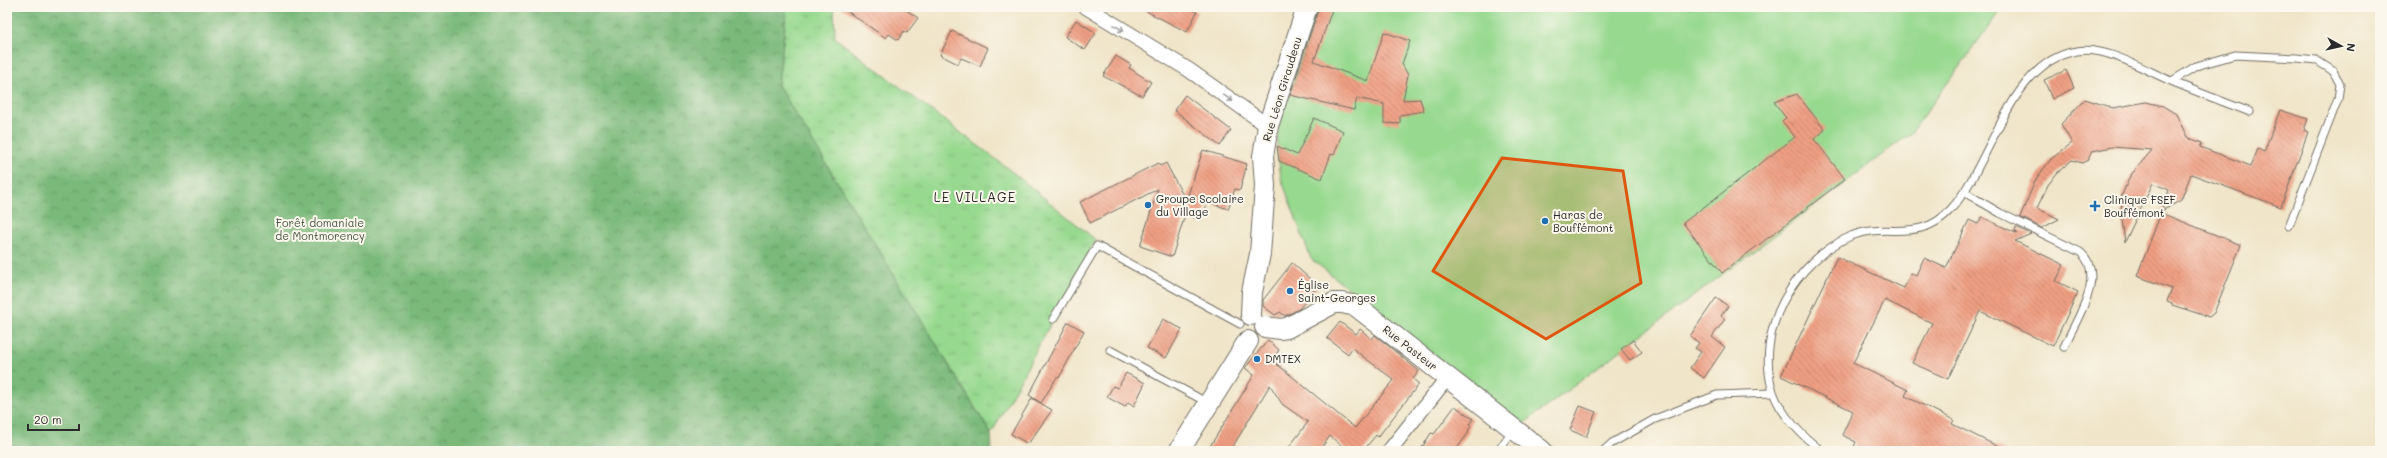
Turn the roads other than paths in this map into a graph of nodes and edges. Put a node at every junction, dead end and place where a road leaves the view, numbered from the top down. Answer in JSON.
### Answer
{"nodes":[{"id":1,"x":1086,"y":7,"type":"edge"},
{"id":2,"x":1307,"y":7,"type":"edge"},
{"id":3,"x":2172,"y":81,"type":"junction"},
{"id":4,"x":2250,"y":112,"type":"dead end"},
{"id":5,"x":1268,"y":126,"type":"junction"},
{"id":6,"x":1964,"y":192,"type":"junction"},
{"id":7,"x":2289,"y":226,"type":"dead end"},
{"id":8,"x":1053,"y":319,"type":"dead end"},
{"id":9,"x":1251,"y":327,"type":"junction"},
{"id":10,"x":2064,"y":347,"type":"dead end"},
{"id":11,"x":1110,"y":350,"type":"dead end"},
{"id":12,"x":1448,"y":377,"type":"junction"},
{"id":13,"x":1773,"y":393,"type":"junction"},
{"id":14,"x":1208,"y":404,"type":"junction"},
{"id":15,"x":1514,"y":429,"type":"junction"},
{"id":16,"x":1179,"y":451,"type":"edge"},
{"id":17,"x":1389,"y":451,"type":"edge"},
{"id":18,"x":1498,"y":451,"type":"edge"},
{"id":19,"x":1542,"y":451,"type":"edge"},
{"id":20,"x":1603,"y":451,"type":"edge"},
{"id":21,"x":1822,"y":451,"type":"edge"}],
"edges":[{"from":1,"to":5,"type":"street","one_way":true},
{"from":2,"to":5,"type":"street","name":"Rue Léon Giraudeau"},
{"from":3,"to":4,"type":"lane"},
{"from":3,"to":6,"type":"lane"},
{"from":3,"to":7,"type":"lane"},
{"from":5,"to":9,"type":"street","name":"Rue Léon Giraudeau"},
{"from":6,"to":10,"type":"lane"},
{"from":6,"to":13,"type":"lane"},
{"from":8,"to":9,"type":"lane"},
{"from":9,"to":12,"type":"street","name":"Rue Pasteur"},
{"from":9,"to":14,"type":"street"},
{"from":11,"to":14,"type":"lane"},
{"from":12,"to":15,"type":"street","name":"Rue Pasteur"},
{"from":12,"to":17,"type":"street"},
{"from":13,"to":20,"type":"lane"},
{"from":13,"to":21,"type":"lane"},
{"from":14,"to":16,"type":"street"},
{"from":15,"to":18,"type":"lane"},
{"from":15,"to":19,"type":"street","name":"Rue Pasteur"}]}
